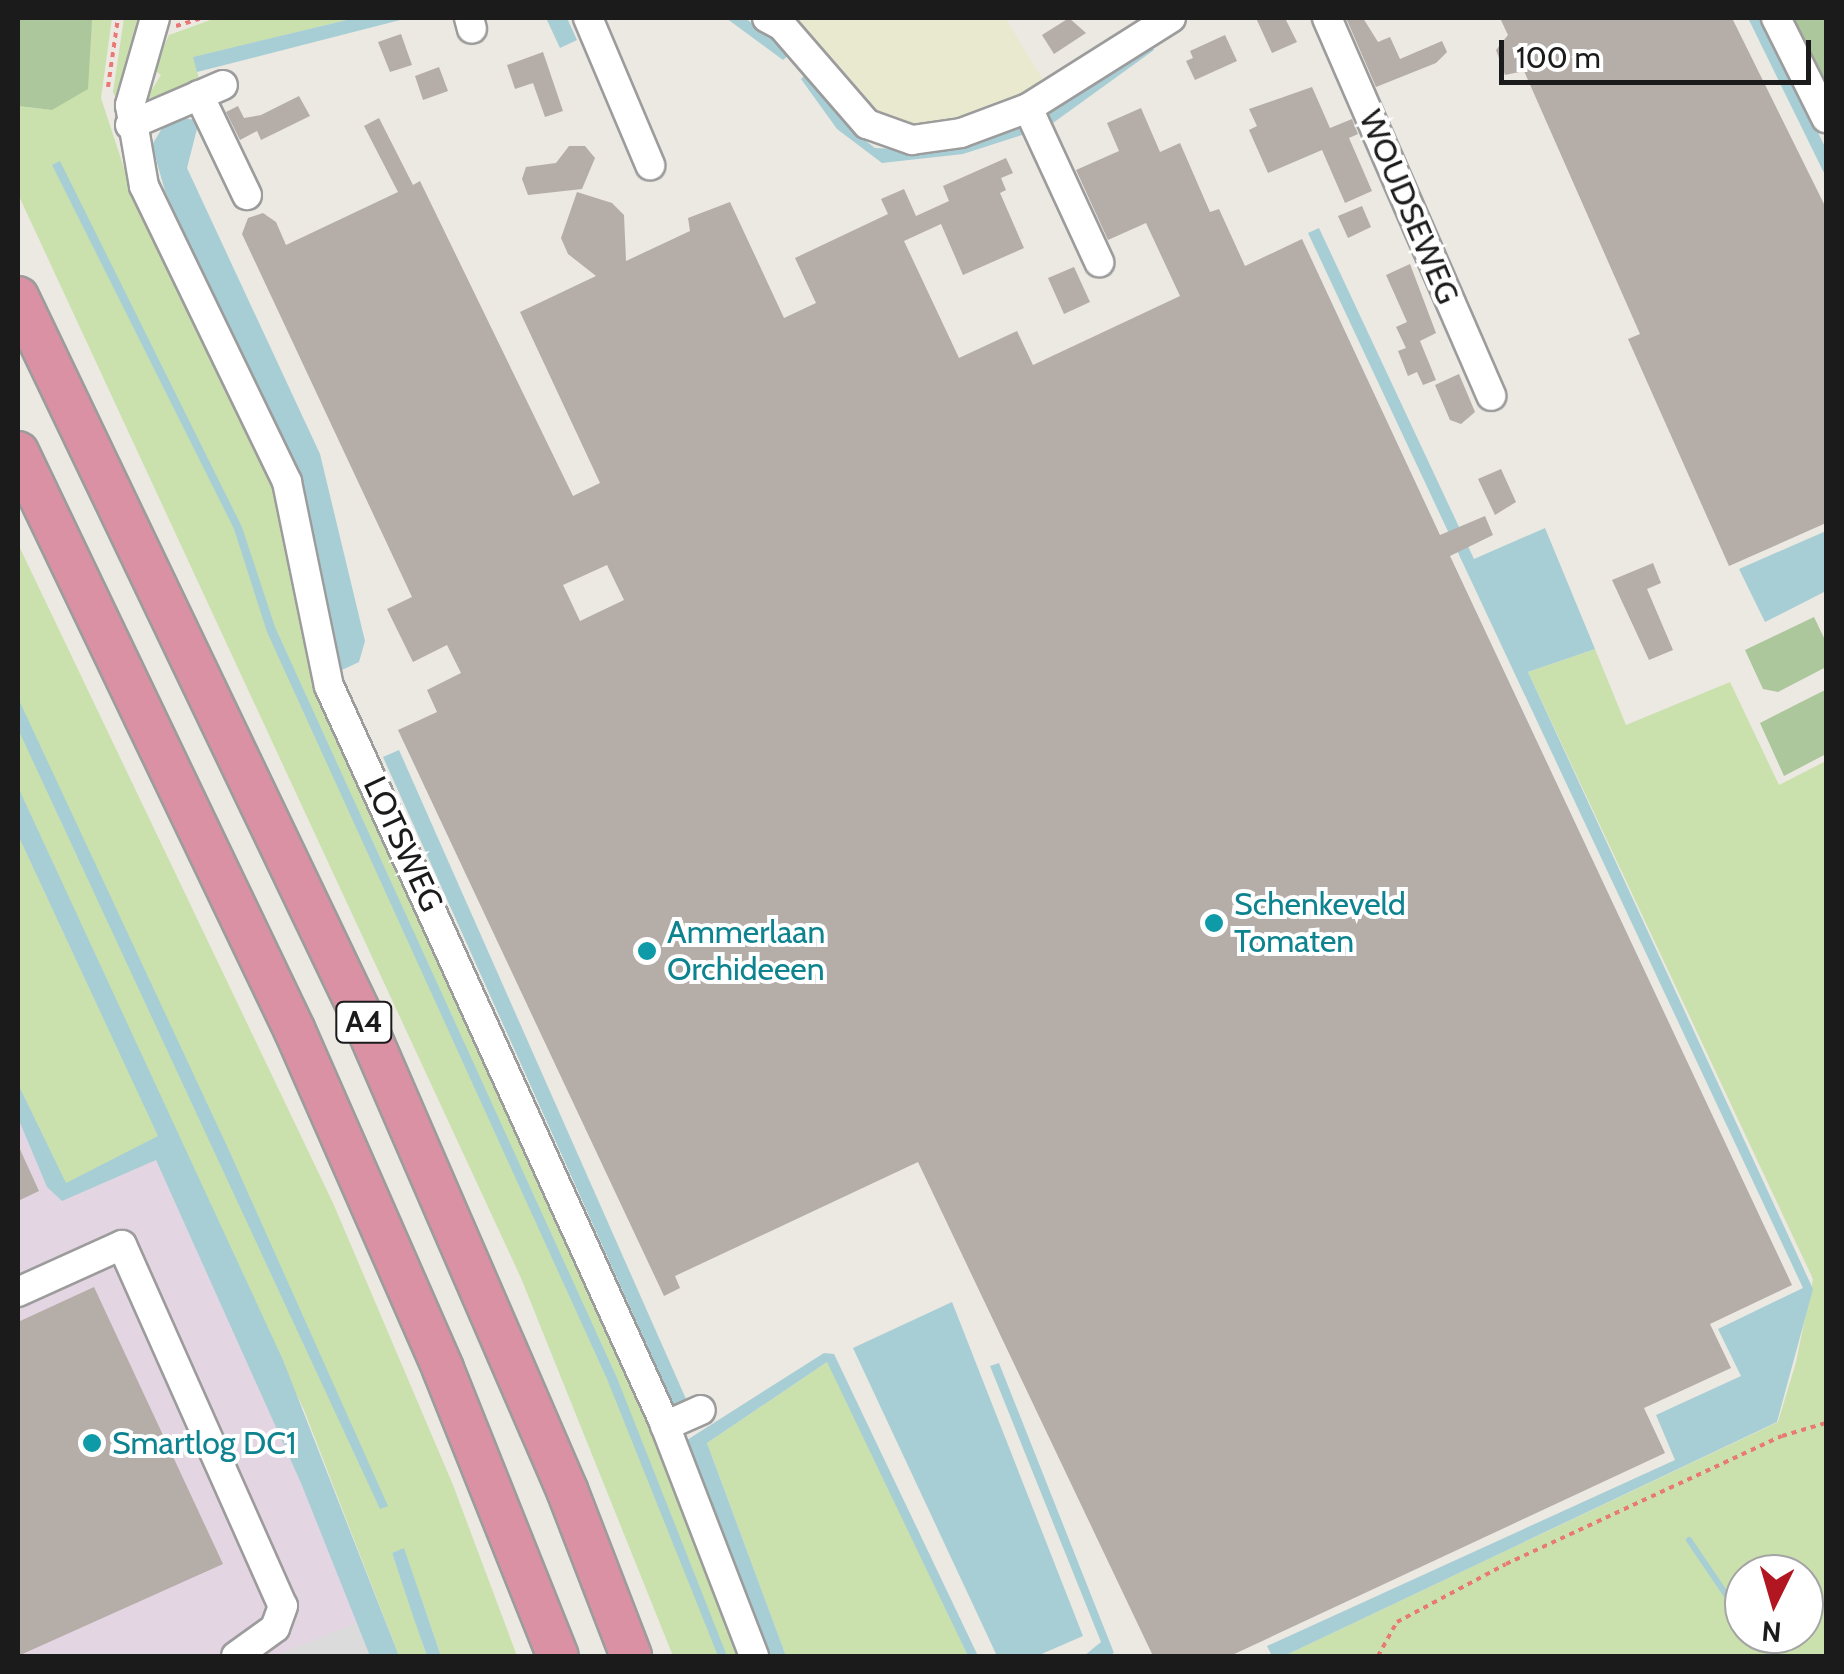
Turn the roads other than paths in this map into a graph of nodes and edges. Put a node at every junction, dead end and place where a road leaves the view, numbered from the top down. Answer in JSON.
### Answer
{"nodes":[{"id":1,"x":155,"y":18,"type":"edge"},
{"id":2,"x":588,"y":18,"type":"edge"},
{"id":3,"x":767,"y":18,"type":"edge"},
{"id":4,"x":1171,"y":18,"type":"edge"},
{"id":5,"x":1326,"y":18,"type":"edge"},
{"id":6,"x":1776,"y":18,"type":"edge"},
{"id":7,"x":1028,"y":108,"type":"junction"},
{"id":8,"x":1826,"y":118,"type":"edge"},
{"id":9,"x":130,"y":126,"type":"junction"},
{"id":10,"x":650,"y":164,"type":"dead end"},
{"id":11,"x":247,"y":195,"type":"dead end"},
{"id":12,"x":1099,"y":262,"type":"dead end"},
{"id":13,"x":18,"y":297,"type":"edge"},
{"id":14,"x":1491,"y":396,"type":"dead end"},
{"id":15,"x":18,"y":452,"type":"edge"},
{"id":16,"x":18,"y":1292,"type":"edge"},
{"id":17,"x":701,"y":1410,"type":"dead end"},
{"id":18,"x":666,"y":1426,"type":"junction"},
{"id":19,"x":236,"y":1656,"type":"edge"},
{"id":20,"x":558,"y":1656,"type":"edge"},
{"id":21,"x":631,"y":1656,"type":"edge"},
{"id":22,"x":754,"y":1656,"type":"edge"}],
"edges":[{"from":1,"to":9,"type":"street","name":"LOTSWEG"},
{"from":2,"to":10,"type":"street"},
{"from":3,"to":7,"type":"street"},
{"from":4,"to":7,"type":"street"},
{"from":5,"to":14,"type":"street","name":"WOUDSEWEG"},
{"from":6,"to":8,"type":"street"},
{"from":7,"to":12,"type":"street"},
{"from":9,"to":11,"type":"street"},
{"from":9,"to":18,"type":"street","name":"LOTSWEG"},
{"from":13,"to":21,"type":"highway","number":"A4"},
{"from":15,"to":20,"type":"highway","number":"A4"},
{"from":16,"to":19,"type":"street"},
{"from":17,"to":18,"type":"street"},
{"from":18,"to":22,"type":"street","name":"LOTSWEG"}]}
